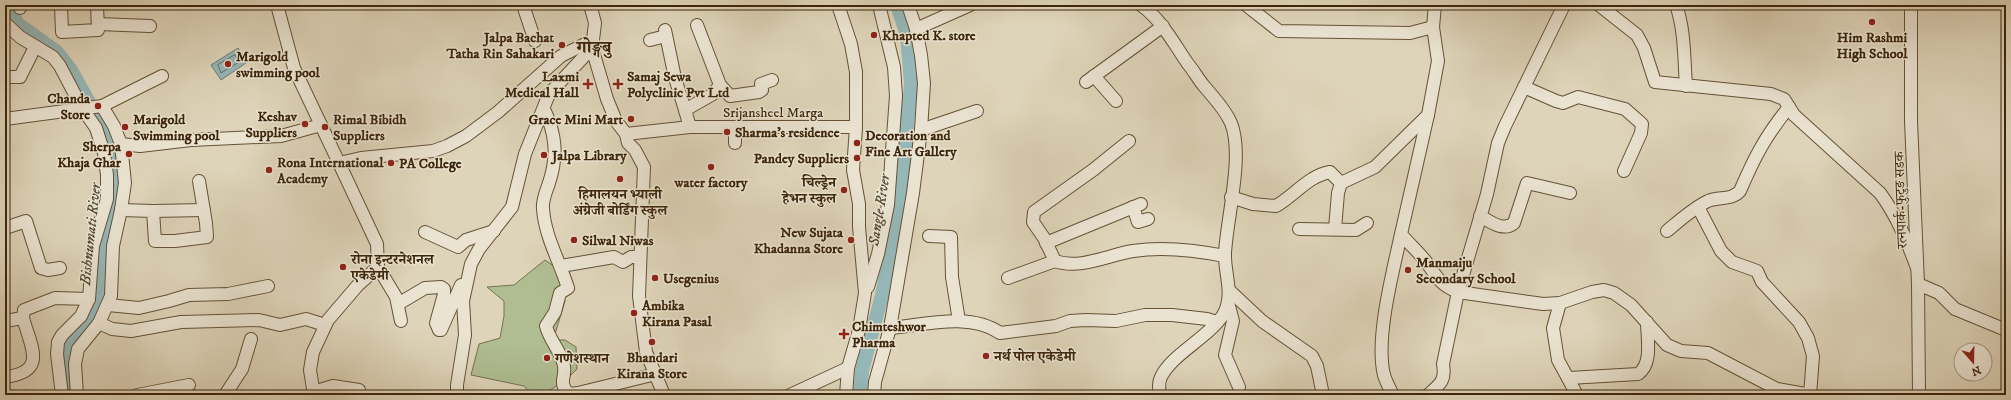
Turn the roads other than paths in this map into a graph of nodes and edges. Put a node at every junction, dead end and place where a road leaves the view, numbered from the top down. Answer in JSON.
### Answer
{"nodes":[{"id":1,"x":61,"y":5,"type":"edge"},
{"id":2,"x":97,"y":5,"type":"edge"},
{"id":3,"x":276,"y":5,"type":"edge"},
{"id":4,"x":522,"y":5,"type":"edge"},
{"id":5,"x":838,"y":5,"type":"edge"},
{"id":6,"x":879,"y":5,"type":"edge"},
{"id":7,"x":908,"y":5,"type":"edge"},
{"id":8,"x":1141,"y":5,"type":"edge"},
{"id":9,"x":1246,"y":5,"type":"edge"},
{"id":10,"x":1435,"y":5,"type":"edge"},
{"id":11,"x":1564,"y":5,"type":"edge"},
{"id":12,"x":1599,"y":5,"type":"edge"},
{"id":13,"x":1676,"y":5,"type":"edge"},
{"id":14,"x":1910,"y":5,"type":"edge"},
{"id":15,"x":592,"y":6,"type":"edge"},
{"id":16,"x":967,"y":6,"type":"edge"},
{"id":17,"x":5,"y":23,"type":"edge"},
{"id":18,"x":98,"y":24,"type":"junction"},
{"id":19,"x":697,"y":25,"type":"dead end"},
{"id":20,"x":150,"y":26,"type":"dead end"},
{"id":21,"x":1163,"y":26,"type":"junction"},
{"id":22,"x":1433,"y":27,"type":"junction"},
{"id":23,"x":916,"y":29,"type":"junction"},
{"id":24,"x":650,"y":40,"type":"dead end"},
{"id":25,"x":536,"y":41,"type":"dead end"},
{"id":26,"x":593,"y":44,"type":"junction"},
{"id":27,"x":36,"y":47,"type":"junction"},
{"id":28,"x":162,"y":76,"type":"dead end"},
{"id":29,"x":5,"y":77,"type":"edge"},
{"id":30,"x":772,"y":80,"type":"dead end"},
{"id":31,"x":720,"y":85,"type":"junction"},
{"id":32,"x":1686,"y":86,"type":"junction"},
{"id":33,"x":1524,"y":87,"type":"junction"},
{"id":34,"x":1116,"y":101,"type":"dead end"},
{"id":35,"x":100,"y":106,"type":"junction"},
{"id":36,"x":1789,"y":107,"type":"junction"},
{"id":37,"x":84,"y":108,"type":"junction"},
{"id":38,"x":544,"y":109,"type":"junction"},
{"id":39,"x":977,"y":111,"type":"dead end"},
{"id":40,"x":686,"y":113,"type":"junction"},
{"id":41,"x":1428,"y":115,"type":"junction"},
{"id":42,"x":5,"y":119,"type":"edge"},
{"id":43,"x":321,"y":125,"type":"junction"},
{"id":44,"x":690,"y":127,"type":"junction"},
{"id":45,"x":735,"y":127,"type":"junction"},
{"id":46,"x":856,"y":127,"type":"junction"},
{"id":47,"x":921,"y":130,"type":"junction"},
{"id":48,"x":626,"y":134,"type":"junction"},
{"id":49,"x":1129,"y":141,"type":"dead end"},
{"id":50,"x":735,"y":143,"type":"dead end"},
{"id":51,"x":121,"y":144,"type":"junction"},
{"id":52,"x":339,"y":163,"type":"junction"},
{"id":53,"x":1624,"y":171,"type":"dead end"},
{"id":54,"x":199,"y":181,"type":"dead end"},
{"id":55,"x":1341,"y":183,"type":"junction"},
{"id":56,"x":1570,"y":193,"type":"dead end"},
{"id":57,"x":1231,"y":197,"type":"junction"},
{"id":58,"x":1698,"y":207,"type":"junction"},
{"id":59,"x":121,"y":210,"type":"junction"},
{"id":60,"x":204,"y":210,"type":"junction"},
{"id":61,"x":153,"y":212,"type":"junction"},
{"id":62,"x":1480,"y":216,"type":"junction"},
{"id":63,"x":1148,"y":219,"type":"dead end"},
{"id":64,"x":1367,"y":223,"type":"dead end"},
{"id":65,"x":5,"y":228,"type":"edge"},
{"id":66,"x":1299,"y":229,"type":"dead end"},
{"id":67,"x":1335,"y":229,"type":"junction"},
{"id":68,"x":494,"y":231,"type":"junction"},
{"id":69,"x":1667,"y":231,"type":"dead end"},
{"id":70,"x":425,"y":232,"type":"dead end"},
{"id":71,"x":1401,"y":234,"type":"junction"},
{"id":72,"x":929,"y":236,"type":"dead end"},
{"id":73,"x":1046,"y":243,"type":"junction"},
{"id":74,"x":639,"y":256,"type":"junction"},
{"id":75,"x":1225,"y":256,"type":"junction"},
{"id":76,"x":1055,"y":261,"type":"junction"},
{"id":77,"x":471,"y":264,"type":"junction"},
{"id":78,"x":561,"y":266,"type":"junction"},
{"id":79,"x":378,"y":267,"type":"junction"},
{"id":80,"x":60,"y":268,"type":"dead end"},
{"id":81,"x":1917,"y":268,"type":"junction"},
{"id":82,"x":1008,"y":278,"type":"dead end"},
{"id":83,"x":1918,"y":284,"type":"junction"},
{"id":84,"x":268,"y":286,"type":"dead end"},
{"id":85,"x":1458,"y":292,"type":"junction"},
{"id":86,"x":865,"y":293,"type":"junction"},
{"id":87,"x":1228,"y":296,"type":"junction"},
{"id":88,"x":89,"y":299,"type":"junction"},
{"id":89,"x":1560,"y":303,"type":"junction"},
{"id":90,"x":398,"y":304,"type":"junction"},
{"id":91,"x":108,"y":305,"type":"junction"},
{"id":92,"x":23,"y":318,"type":"junction"},
{"id":93,"x":5,"y":321,"type":"edge"},
{"id":94,"x":400,"y":321,"type":"dead end"},
{"id":95,"x":958,"y":321,"type":"junction"},
{"id":96,"x":1217,"y":322,"type":"junction"},
{"id":97,"x":1647,"y":322,"type":"junction"},
{"id":98,"x":99,"y":323,"type":"junction"},
{"id":99,"x":325,"y":325,"type":"junction"},
{"id":100,"x":890,"y":328,"type":"junction"},
{"id":101,"x":2006,"y":330,"type":"edge"},
{"id":102,"x":251,"y":338,"type":"dead end"},
{"id":103,"x":848,"y":368,"type":"junction"},
{"id":104,"x":656,"y":374,"type":"junction"},
{"id":105,"x":5,"y":377,"type":"edge"},
{"id":106,"x":1569,"y":378,"type":"junction"},
{"id":107,"x":189,"y":385,"type":"dead end"},
{"id":108,"x":1239,"y":386,"type":"dead end"},
{"id":109,"x":359,"y":390,"type":"dead end"},
{"id":110,"x":313,"y":393,"type":"edge"},
{"id":111,"x":62,"y":395,"type":"edge"},
{"id":112,"x":78,"y":395,"type":"edge"},
{"id":113,"x":137,"y":395,"type":"edge"},
{"id":114,"x":225,"y":395,"type":"edge"},
{"id":115,"x":457,"y":395,"type":"edge"},
{"id":116,"x":664,"y":395,"type":"edge"},
{"id":117,"x":790,"y":395,"type":"edge"},
{"id":118,"x":846,"y":395,"type":"edge"},
{"id":119,"x":874,"y":395,"type":"edge"},
{"id":120,"x":1160,"y":395,"type":"edge"},
{"id":121,"x":1323,"y":395,"type":"edge"},
{"id":122,"x":1393,"y":395,"type":"edge"},
{"id":123,"x":1428,"y":395,"type":"edge"},
{"id":124,"x":1577,"y":395,"type":"edge"},
{"id":125,"x":1810,"y":395,"type":"edge"},
{"id":126,"x":1919,"y":395,"type":"edge"}],
"edges":[{"from":1,"to":18,"type":"street"},
{"from":2,"to":18,"type":"street"},
{"from":3,"to":43,"type":"street"},
{"from":4,"to":25,"type":"street"},
{"from":5,"to":46,"type":"street"},
{"from":6,"to":86,"type":"street"},
{"from":7,"to":23,"type":"street"},
{"from":8,"to":21,"type":"street"},
{"from":9,"to":22,"type":"street"},
{"from":10,"to":22,"type":"street"},
{"from":11,"to":33,"type":"street"},
{"from":12,"to":32,"type":"street"},
{"from":13,"to":32,"type":"street"},
{"from":14,"to":81,"type":"street","name":"रत्नपार्क-फुटुङ सडक"},
{"from":15,"to":26,"type":"street"},
{"from":16,"to":23,"type":"street"},
{"from":17,"to":27,"type":"street"},
{"from":18,"to":20,"type":"street"},
{"from":19,"to":31,"type":"street"},
{"from":21,"to":34,"type":"street"},
{"from":21,"to":57,"type":"street"},
{"from":22,"to":41,"type":"street"},
{"from":23,"to":47,"type":"street"},
{"from":24,"to":40,"type":"street"},
{"from":26,"to":38,"type":"street"},
{"from":26,"to":48,"type":"street"},
{"from":26,"to":52,"type":"street"},
{"from":27,"to":29,"type":"street"},
{"from":27,"to":37,"type":"street"},
{"from":28,"to":35,"type":"street"},
{"from":30,"to":31,"type":"street"},
{"from":31,"to":40,"type":"street"},
{"from":32,"to":36,"type":"street"},
{"from":33,"to":53,"type":"street"},
{"from":33,"to":62,"type":"street"},
{"from":35,"to":37,"type":"street"},
{"from":35,"to":51,"type":"street"},
{"from":36,"to":58,"type":"street"},
{"from":36,"to":81,"type":"street"},
{"from":37,"to":42,"type":"street"},
{"from":37,"to":88,"type":"street"},
{"from":38,"to":68,"type":"street"},
{"from":38,"to":78,"type":"street"},
{"from":39,"to":47,"type":"street"},
{"from":40,"to":44,"type":"street"},
{"from":41,"to":55,"type":"street"},
{"from":41,"to":71,"type":"street"},
{"from":43,"to":51,"type":"street"},
{"from":43,"to":52,"type":"street"},
{"from":44,"to":45,"type":"street","name":"Srijansheel Marga"},
{"from":44,"to":48,"type":"street","name":"Srijansheel Marga"},
{"from":45,"to":46,"type":"street","name":"Srijansheel Marga"},
{"from":45,"to":50,"type":"street"},
{"from":46,"to":86,"type":"street"},
{"from":47,"to":100,"type":"street"},
{"from":48,"to":74,"type":"street"},
{"from":49,"to":73,"type":"street"},
{"from":51,"to":59,"type":"street"},
{"from":52,"to":79,"type":"street"},
{"from":54,"to":60,"type":"street"},
{"from":55,"to":57,"type":"street"},
{"from":55,"to":67,"type":"street"},
{"from":56,"to":62,"type":"street"},
{"from":57,"to":75,"type":"street"},
{"from":58,"to":69,"type":"street"},
{"from":58,"to":125,"type":"street"},
{"from":59,"to":61,"type":"street"},
{"from":59,"to":91,"type":"street"},
{"from":60,"to":61,"type":"street"},
{"from":60,"to":61,"type":"street"},
{"from":62,"to":85,"type":"street"},
{"from":63,"to":73,"type":"street"},
{"from":64,"to":67,"type":"street"},
{"from":65,"to":80,"type":"street"},
{"from":66,"to":67,"type":"street"},
{"from":68,"to":70,"type":"street"},
{"from":68,"to":77,"type":"street"},
{"from":71,"to":85,"type":"street"},
{"from":71,"to":122,"type":"street"},
{"from":72,"to":95,"type":"street"},
{"from":73,"to":76,"type":"street"},
{"from":74,"to":78,"type":"street"},
{"from":74,"to":104,"type":"street"},
{"from":75,"to":76,"type":"street"},
{"from":75,"to":87,"type":"street"},
{"from":76,"to":82,"type":"street"},
{"from":77,"to":90,"type":"street"},
{"from":77,"to":115,"type":"street"},
{"from":78,"to":104,"type":"street"},
{"from":79,"to":90,"type":"street"},
{"from":79,"to":99,"type":"street"},
{"from":81,"to":83,"type":"street","name":"रत्नपार्क-फुटुङ सडक"},
{"from":83,"to":101,"type":"street"},
{"from":83,"to":126,"type":"street","name":"रत्नपार्क-फुटुङ सडक"},
{"from":84,"to":91,"type":"street"},
{"from":85,"to":89,"type":"street"},
{"from":85,"to":123,"type":"street"},
{"from":86,"to":103,"type":"street"},
{"from":87,"to":96,"type":"street"},
{"from":87,"to":108,"type":"street"},
{"from":87,"to":121,"type":"street"},
{"from":88,"to":92,"type":"street"},
{"from":88,"to":111,"type":"street"},
{"from":89,"to":97,"type":"street"},
{"from":89,"to":106,"type":"street"},
{"from":90,"to":94,"type":"street"},
{"from":91,"to":98,"type":"street"},
{"from":92,"to":93,"type":"street"},
{"from":92,"to":105,"type":"street"},
{"from":95,"to":96,"type":"street"},
{"from":95,"to":100,"type":"street"},
{"from":96,"to":120,"type":"street"},
{"from":97,"to":106,"type":"street"},
{"from":97,"to":125,"type":"street"},
{"from":98,"to":99,"type":"street"},
{"from":98,"to":112,"type":"street"},
{"from":99,"to":110,"type":"street"},
{"from":100,"to":119,"type":"street"},
{"from":102,"to":114,"type":"street"},
{"from":103,"to":117,"type":"street"},
{"from":103,"to":118,"type":"street"},
{"from":104,"to":116,"type":"street"},
{"from":106,"to":124,"type":"street"},
{"from":107,"to":113,"type":"street"},
{"from":109,"to":110,"type":"street"}]}
